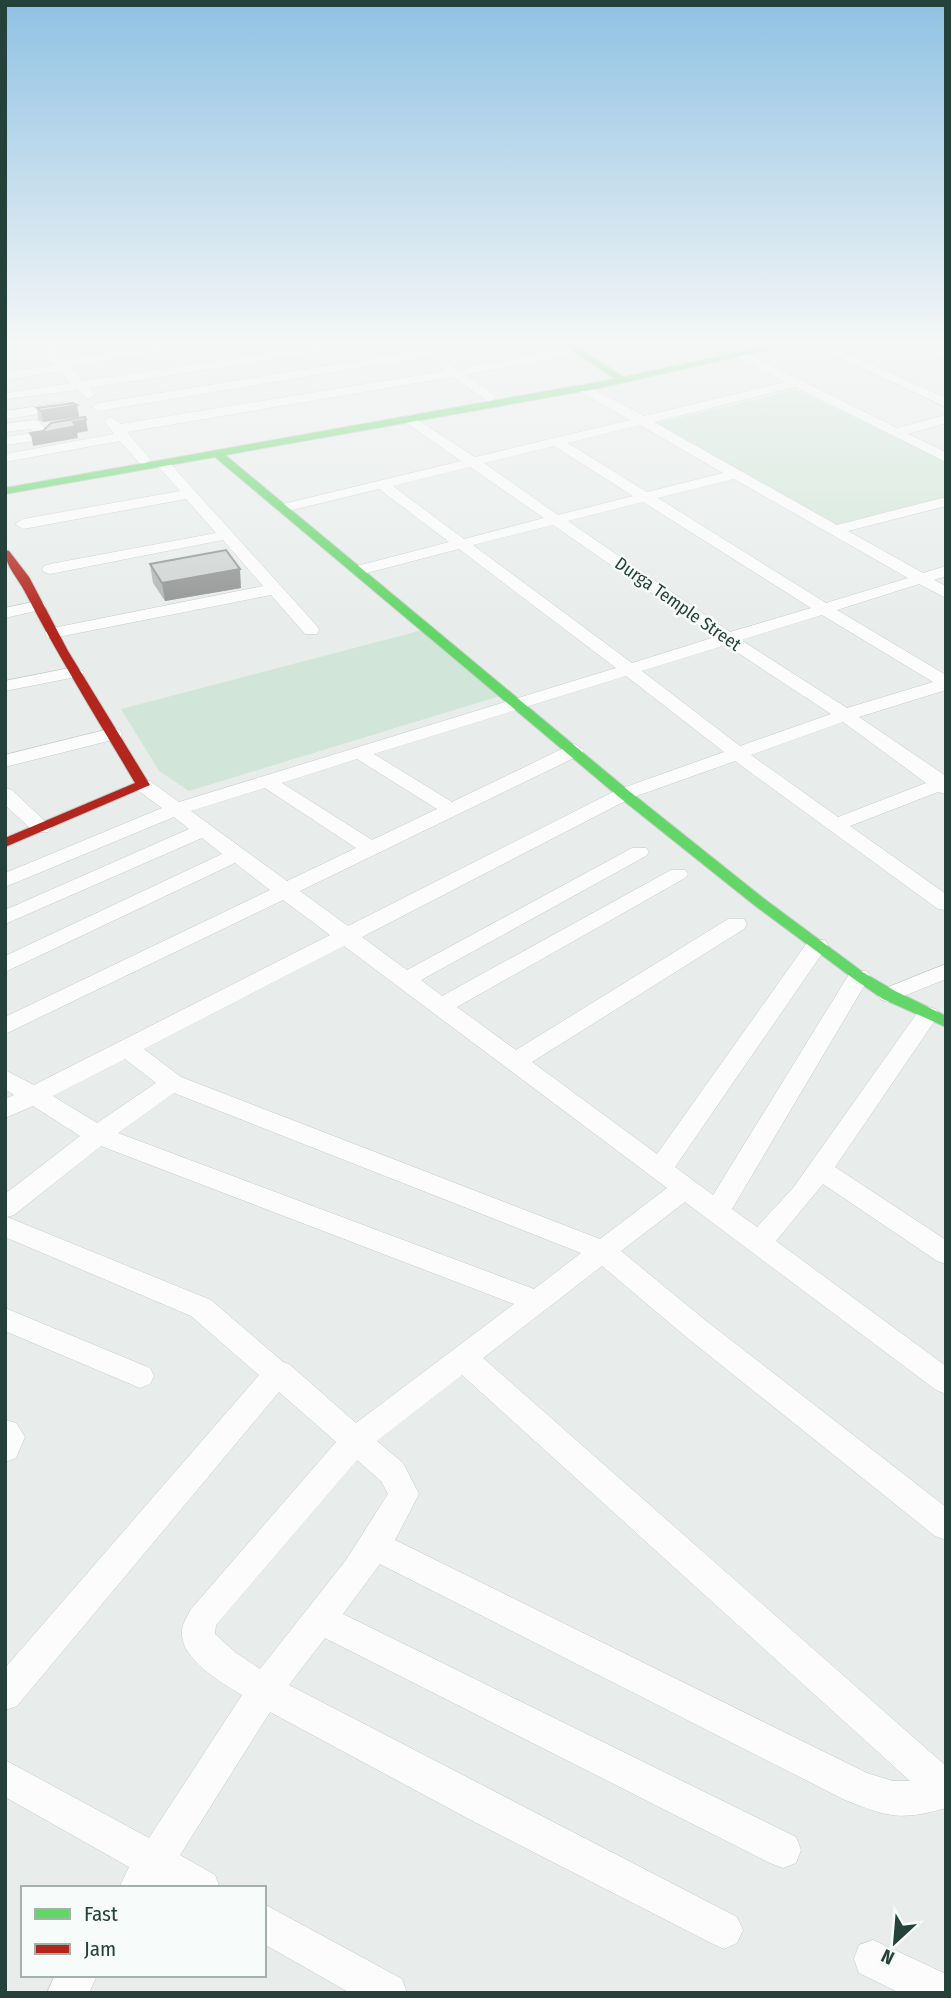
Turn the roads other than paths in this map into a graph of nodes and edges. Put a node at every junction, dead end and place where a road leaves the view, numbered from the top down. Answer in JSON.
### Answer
{"nodes":[{"id":1,"x":41,"y":437,"type":"edge"},
{"id":2,"x":110,"y":437,"type":"edge"},
{"id":3,"x":125,"y":437,"type":"edge"},
{"id":4,"x":269,"y":437,"type":"edge"},
{"id":5,"x":310,"y":437,"type":"edge"},
{"id":6,"x":437,"y":437,"type":"edge"},
{"id":7,"x":577,"y":437,"type":"edge"},
{"id":8,"x":670,"y":437,"type":"edge"},
{"id":9,"x":904,"y":437,"type":"edge"},
{"id":10,"x":5,"y":441,"type":"edge"},
{"id":11,"x":557,"y":442,"type":"junction"},
{"id":12,"x":218,"y":454,"type":"junction"},
{"id":13,"x":5,"y":458,"type":"edge"},
{"id":14,"x":946,"y":458,"type":"edge"},
{"id":15,"x":144,"y":460,"type":"junction"},
{"id":16,"x":473,"y":462,"type":"junction"},
{"id":17,"x":163,"y":464,"type":"junction"},
{"id":18,"x":736,"y":474,"type":"junction"},
{"id":19,"x":5,"y":482,"type":"edge"},
{"id":20,"x":381,"y":484,"type":"junction"},
{"id":21,"x":5,"y":491,"type":"edge"},
{"id":22,"x":190,"y":494,"type":"junction"},
{"id":23,"x":647,"y":497,"type":"junction"},
{"id":24,"x":946,"y":501,"type":"edge"},
{"id":25,"x":284,"y":508,"type":"junction"},
{"id":26,"x":558,"y":519,"type":"junction"},
{"id":27,"x":23,"y":524,"type":"dead end"},
{"id":28,"x":835,"y":530,"type":"junction"},
{"id":29,"x":227,"y":535,"type":"junction"},
{"id":30,"x":461,"y":544,"type":"junction"},
{"id":31,"x":5,"y":553,"type":"edge"},
{"id":32,"x":50,"y":569,"type":"dead end"},
{"id":33,"x":359,"y":570,"type":"junction"},
{"id":34,"x":946,"y":571,"type":"edge"},
{"id":35,"x":23,"y":578,"type":"junction"},
{"id":36,"x":920,"y":579,"type":"junction"},
{"id":37,"x":5,"y":581,"type":"edge"},
{"id":38,"x":274,"y":589,"type":"junction"},
{"id":39,"x":945,"y":592,"type":"edge"},
{"id":40,"x":38,"y":606,"type":"junction"},
{"id":41,"x":820,"y":608,"type":"junction"},
{"id":42,"x":5,"y":613,"type":"edge"},
{"id":43,"x":311,"y":630,"type":"dead end"},
{"id":44,"x":52,"y":633,"type":"junction"},
{"id":45,"x":727,"y":638,"type":"junction"},
{"id":46,"x":629,"y":669,"type":"junction"},
{"id":47,"x":75,"y":672,"type":"junction"},
{"id":48,"x":946,"y":683,"type":"edge"},
{"id":49,"x":5,"y":686,"type":"edge"},
{"id":50,"x":519,"y":703,"type":"junction"},
{"id":51,"x":845,"y":715,"type":"junction"},
{"id":52,"x":113,"y":734,"type":"junction"},
{"id":53,"x":575,"y":750,"type":"junction"},
{"id":54,"x":358,"y":752,"type":"junction"},
{"id":55,"x":738,"y":754,"type":"junction"},
{"id":56,"x":5,"y":761,"type":"edge"},
{"id":57,"x":267,"y":781,"type":"junction"},
{"id":58,"x":143,"y":785,"type":"junction"},
{"id":59,"x":944,"y":785,"type":"edge"},
{"id":60,"x":5,"y":794,"type":"edge"},
{"id":61,"x":624,"y":794,"type":"junction"},
{"id":62,"x":177,"y":809,"type":"junction"},
{"id":63,"x":452,"y":810,"type":"junction"},
{"id":64,"x":836,"y":824,"type":"junction"},
{"id":65,"x":41,"y":828,"type":"junction"},
{"id":66,"x":204,"y":830,"type":"junction"},
{"id":67,"x":5,"y":843,"type":"edge"},
{"id":68,"x":371,"y":849,"type":"junction"},
{"id":69,"x":639,"y":852,"type":"dead end"},
{"id":70,"x":238,"y":854,"type":"junction"},
{"id":71,"x":678,"y":874,"type":"dead end"},
{"id":72,"x":5,"y":881,"type":"edge"},
{"id":73,"x":286,"y":891,"type":"junction"},
{"id":74,"x":946,"y":904,"type":"edge"},
{"id":75,"x":5,"y":918,"type":"edge"},
{"id":76,"x":736,"y":924,"type":"dead end"},
{"id":77,"x":345,"y":935,"type":"junction"},
{"id":78,"x":817,"y":945,"type":"junction"},
{"id":79,"x":5,"y":965,"type":"edge"},
{"id":80,"x":946,"y":971,"type":"edge"},
{"id":81,"x":859,"y":976,"type":"junction"},
{"id":82,"x":405,"y":979,"type":"junction"},
{"id":83,"x":889,"y":995,"type":"junction"},
{"id":84,"x":441,"y":1006,"type":"junction"},
{"id":85,"x":937,"y":1018,"type":"edge"},
{"id":86,"x":5,"y":1026,"type":"edge"},
{"id":87,"x":126,"y":1047,"type":"junction"},
{"id":88,"x":515,"y":1061,"type":"junction"},
{"id":89,"x":5,"y":1078,"type":"edge"},
{"id":90,"x":172,"y":1083,"type":"junction"},
{"id":91,"x":34,"y":1096,"type":"junction"},
{"id":92,"x":5,"y":1110,"type":"edge"},
{"id":93,"x":99,"y":1135,"type":"junction"},
{"id":94,"x":660,"y":1168,"type":"junction"},
{"id":95,"x":820,"y":1169,"type":"junction"},
{"id":96,"x":685,"y":1188,"type":"junction"},
{"id":97,"x":5,"y":1208,"type":"edge"},
{"id":98,"x":717,"y":1211,"type":"junction"},
{"id":99,"x":5,"y":1226,"type":"edge"},
{"id":100,"x":758,"y":1243,"type":"junction"},
{"id":101,"x":603,"y":1251,"type":"junction"},
{"id":102,"x":946,"y":1254,"type":"edge"},
{"id":103,"x":537,"y":1301,"type":"junction"},
{"id":104,"x":5,"y":1319,"type":"edge"},
{"id":105,"x":463,"y":1358,"type":"junction"},
{"id":106,"x":279,"y":1372,"type":"junction"},
{"id":107,"x":140,"y":1376,"type":"dead end"},
{"id":108,"x":946,"y":1382,"type":"edge"},
{"id":109,"x":5,"y":1432,"type":"edge"},
{"id":110,"x":356,"y":1439,"type":"junction"},
{"id":111,"x":5,"y":1449,"type":"edge"},
{"id":112,"x":946,"y":1526,"type":"edge"},
{"id":113,"x":375,"y":1546,"type":"junction"},
{"id":114,"x":319,"y":1619,"type":"junction"},
{"id":115,"x":265,"y":1690,"type":"junction"},
{"id":116,"x":5,"y":1694,"type":"edge"},
{"id":117,"x":5,"y":1777,"type":"edge"},
{"id":118,"x":783,"y":1850,"type":"dead end"},
{"id":119,"x":146,"y":1874,"type":"edge"},
{"id":120,"x":194,"y":1886,"type":"edge"},
{"id":121,"x":266,"y":1924,"type":"edge"},
{"id":122,"x":724,"y":1930,"type":"dead end"},
{"id":123,"x":873,"y":1959,"type":"dead end"},
{"id":124,"x":77,"y":1977,"type":"edge"},
{"id":125,"x":66,"y":1993,"type":"edge"},
{"id":126,"x":388,"y":1993,"type":"edge"},
{"id":127,"x":942,"y":1993,"type":"edge"}],
"edges":[{"from":1,"to":10,"type":"street"},
{"from":2,"to":13,"type":"street"},
{"from":3,"to":15,"type":"street"},
{"from":4,"to":15,"type":"street"},
{"from":5,"to":12,"type":"street"},
{"from":6,"to":16,"type":"street","name":"Durga Temple Street"},
{"from":7,"to":11,"type":"street"},
{"from":8,"to":18,"type":"street"},
{"from":9,"to":14,"type":"street"},
{"from":11,"to":16,"type":"street"},
{"from":11,"to":23,"type":"street"},
{"from":12,"to":17,"type":"street"},
{"from":12,"to":25,"type":"street"},
{"from":15,"to":19,"type":"street"},
{"from":16,"to":20,"type":"street"},
{"from":16,"to":26,"type":"street","name":"Durga Temple Street"},
{"from":17,"to":21,"type":"street"},
{"from":17,"to":22,"type":"street"},
{"from":18,"to":23,"type":"street"},
{"from":18,"to":28,"type":"street"},
{"from":20,"to":25,"type":"street"},
{"from":20,"to":30,"type":"street"},
{"from":22,"to":27,"type":"street"},
{"from":22,"to":29,"type":"street"},
{"from":23,"to":26,"type":"street"},
{"from":23,"to":41,"type":"street"},
{"from":24,"to":28,"type":"street"},
{"from":25,"to":33,"type":"street"},
{"from":26,"to":30,"type":"street"},
{"from":26,"to":45,"type":"street","name":"Durga Temple Street"},
{"from":28,"to":36,"type":"street"},
{"from":29,"to":32,"type":"street"},
{"from":29,"to":38,"type":"street"},
{"from":30,"to":33,"type":"street"},
{"from":30,"to":46,"type":"street"},
{"from":31,"to":35,"type":"street"},
{"from":33,"to":50,"type":"street"},
{"from":34,"to":36,"type":"street"},
{"from":35,"to":37,"type":"street"},
{"from":35,"to":40,"type":"street"},
{"from":36,"to":39,"type":"street"},
{"from":36,"to":41,"type":"street"},
{"from":38,"to":43,"type":"street"},
{"from":38,"to":44,"type":"street"},
{"from":40,"to":42,"type":"street"},
{"from":40,"to":44,"type":"street"},
{"from":41,"to":45,"type":"street"},
{"from":41,"to":48,"type":"street"},
{"from":44,"to":47,"type":"street"},
{"from":45,"to":46,"type":"street"},
{"from":45,"to":51,"type":"street","name":"Durga Temple Street"},
{"from":46,"to":50,"type":"street"},
{"from":46,"to":55,"type":"street"},
{"from":47,"to":49,"type":"street"},
{"from":47,"to":52,"type":"street"},
{"from":48,"to":51,"type":"street"},
{"from":50,"to":53,"type":"street"},
{"from":50,"to":54,"type":"street"},
{"from":51,"to":55,"type":"street"},
{"from":51,"to":59,"type":"street","name":"Durga Temple Street"},
{"from":52,"to":56,"type":"street"},
{"from":52,"to":58,"type":"street"},
{"from":53,"to":61,"type":"street"},
{"from":53,"to":63,"type":"street"},
{"from":54,"to":57,"type":"street"},
{"from":54,"to":63,"type":"street"},
{"from":55,"to":61,"type":"street"},
{"from":55,"to":64,"type":"street"},
{"from":57,"to":62,"type":"street"},
{"from":57,"to":68,"type":"street"},
{"from":58,"to":62,"type":"street"},
{"from":58,"to":65,"type":"street"},
{"from":59,"to":64,"type":"street"},
{"from":60,"to":65,"type":"street"},
{"from":61,"to":77,"type":"street"},
{"from":61,"to":78,"type":"street"},
{"from":62,"to":66,"type":"street"},
{"from":62,"to":72,"type":"street"},
{"from":63,"to":68,"type":"street"},
{"from":64,"to":74,"type":"street"},
{"from":65,"to":67,"type":"street"},
{"from":66,"to":70,"type":"street"},
{"from":66,"to":75,"type":"street"},
{"from":68,"to":73,"type":"street"},
{"from":69,"to":82,"type":"street"},
{"from":70,"to":73,"type":"street"},
{"from":70,"to":79,"type":"street"},
{"from":71,"to":84,"type":"street"},
{"from":73,"to":77,"type":"street"},
{"from":73,"to":86,"type":"street"},
{"from":76,"to":88,"type":"street"},
{"from":77,"to":82,"type":"street"},
{"from":77,"to":87,"type":"street"},
{"from":78,"to":81,"type":"street"},
{"from":78,"to":94,"type":"street"},
{"from":80,"to":83,"type":"street"},
{"from":81,"to":83,"type":"street"},
{"from":81,"to":98,"type":"street"},
{"from":82,"to":84,"type":"street"},
{"from":83,"to":85,"type":"street"},
{"from":84,"to":88,"type":"street"},
{"from":85,"to":95,"type":"street"},
{"from":87,"to":90,"type":"street"},
{"from":87,"to":91,"type":"street"},
{"from":88,"to":94,"type":"street"},
{"from":89,"to":91,"type":"street"},
{"from":90,"to":93,"type":"street"},
{"from":90,"to":101,"type":"street"},
{"from":91,"to":92,"type":"street"},
{"from":91,"to":93,"type":"street"},
{"from":93,"to":97,"type":"street"},
{"from":93,"to":103,"type":"street"},
{"from":94,"to":96,"type":"street"},
{"from":95,"to":100,"type":"street"},
{"from":95,"to":102,"type":"street"},
{"from":96,"to":98,"type":"street"},
{"from":96,"to":101,"type":"street"},
{"from":98,"to":100,"type":"street"},
{"from":99,"to":106,"type":"street"},
{"from":100,"to":108,"type":"street"},
{"from":101,"to":103,"type":"street"},
{"from":101,"to":112,"type":"street"},
{"from":103,"to":105,"type":"street"},
{"from":104,"to":107,"type":"street"},
{"from":105,"to":110,"type":"street"},
{"from":105,"to":113,"type":"street"},
{"from":106,"to":110,"type":"street"},
{"from":106,"to":116,"type":"street"},
{"from":109,"to":111,"type":"street"},
{"from":110,"to":113,"type":"street"},
{"from":110,"to":115,"type":"street"},
{"from":113,"to":114,"type":"street"},
{"from":114,"to":115,"type":"street"},
{"from":114,"to":118,"type":"street"},
{"from":115,"to":119,"type":"street"},
{"from":115,"to":122,"type":"street"},
{"from":117,"to":119,"type":"street"},
{"from":119,"to":120,"type":"street"},
{"from":121,"to":126,"type":"street"},
{"from":123,"to":127,"type":"street"},
{"from":124,"to":125,"type":"street"}]}
